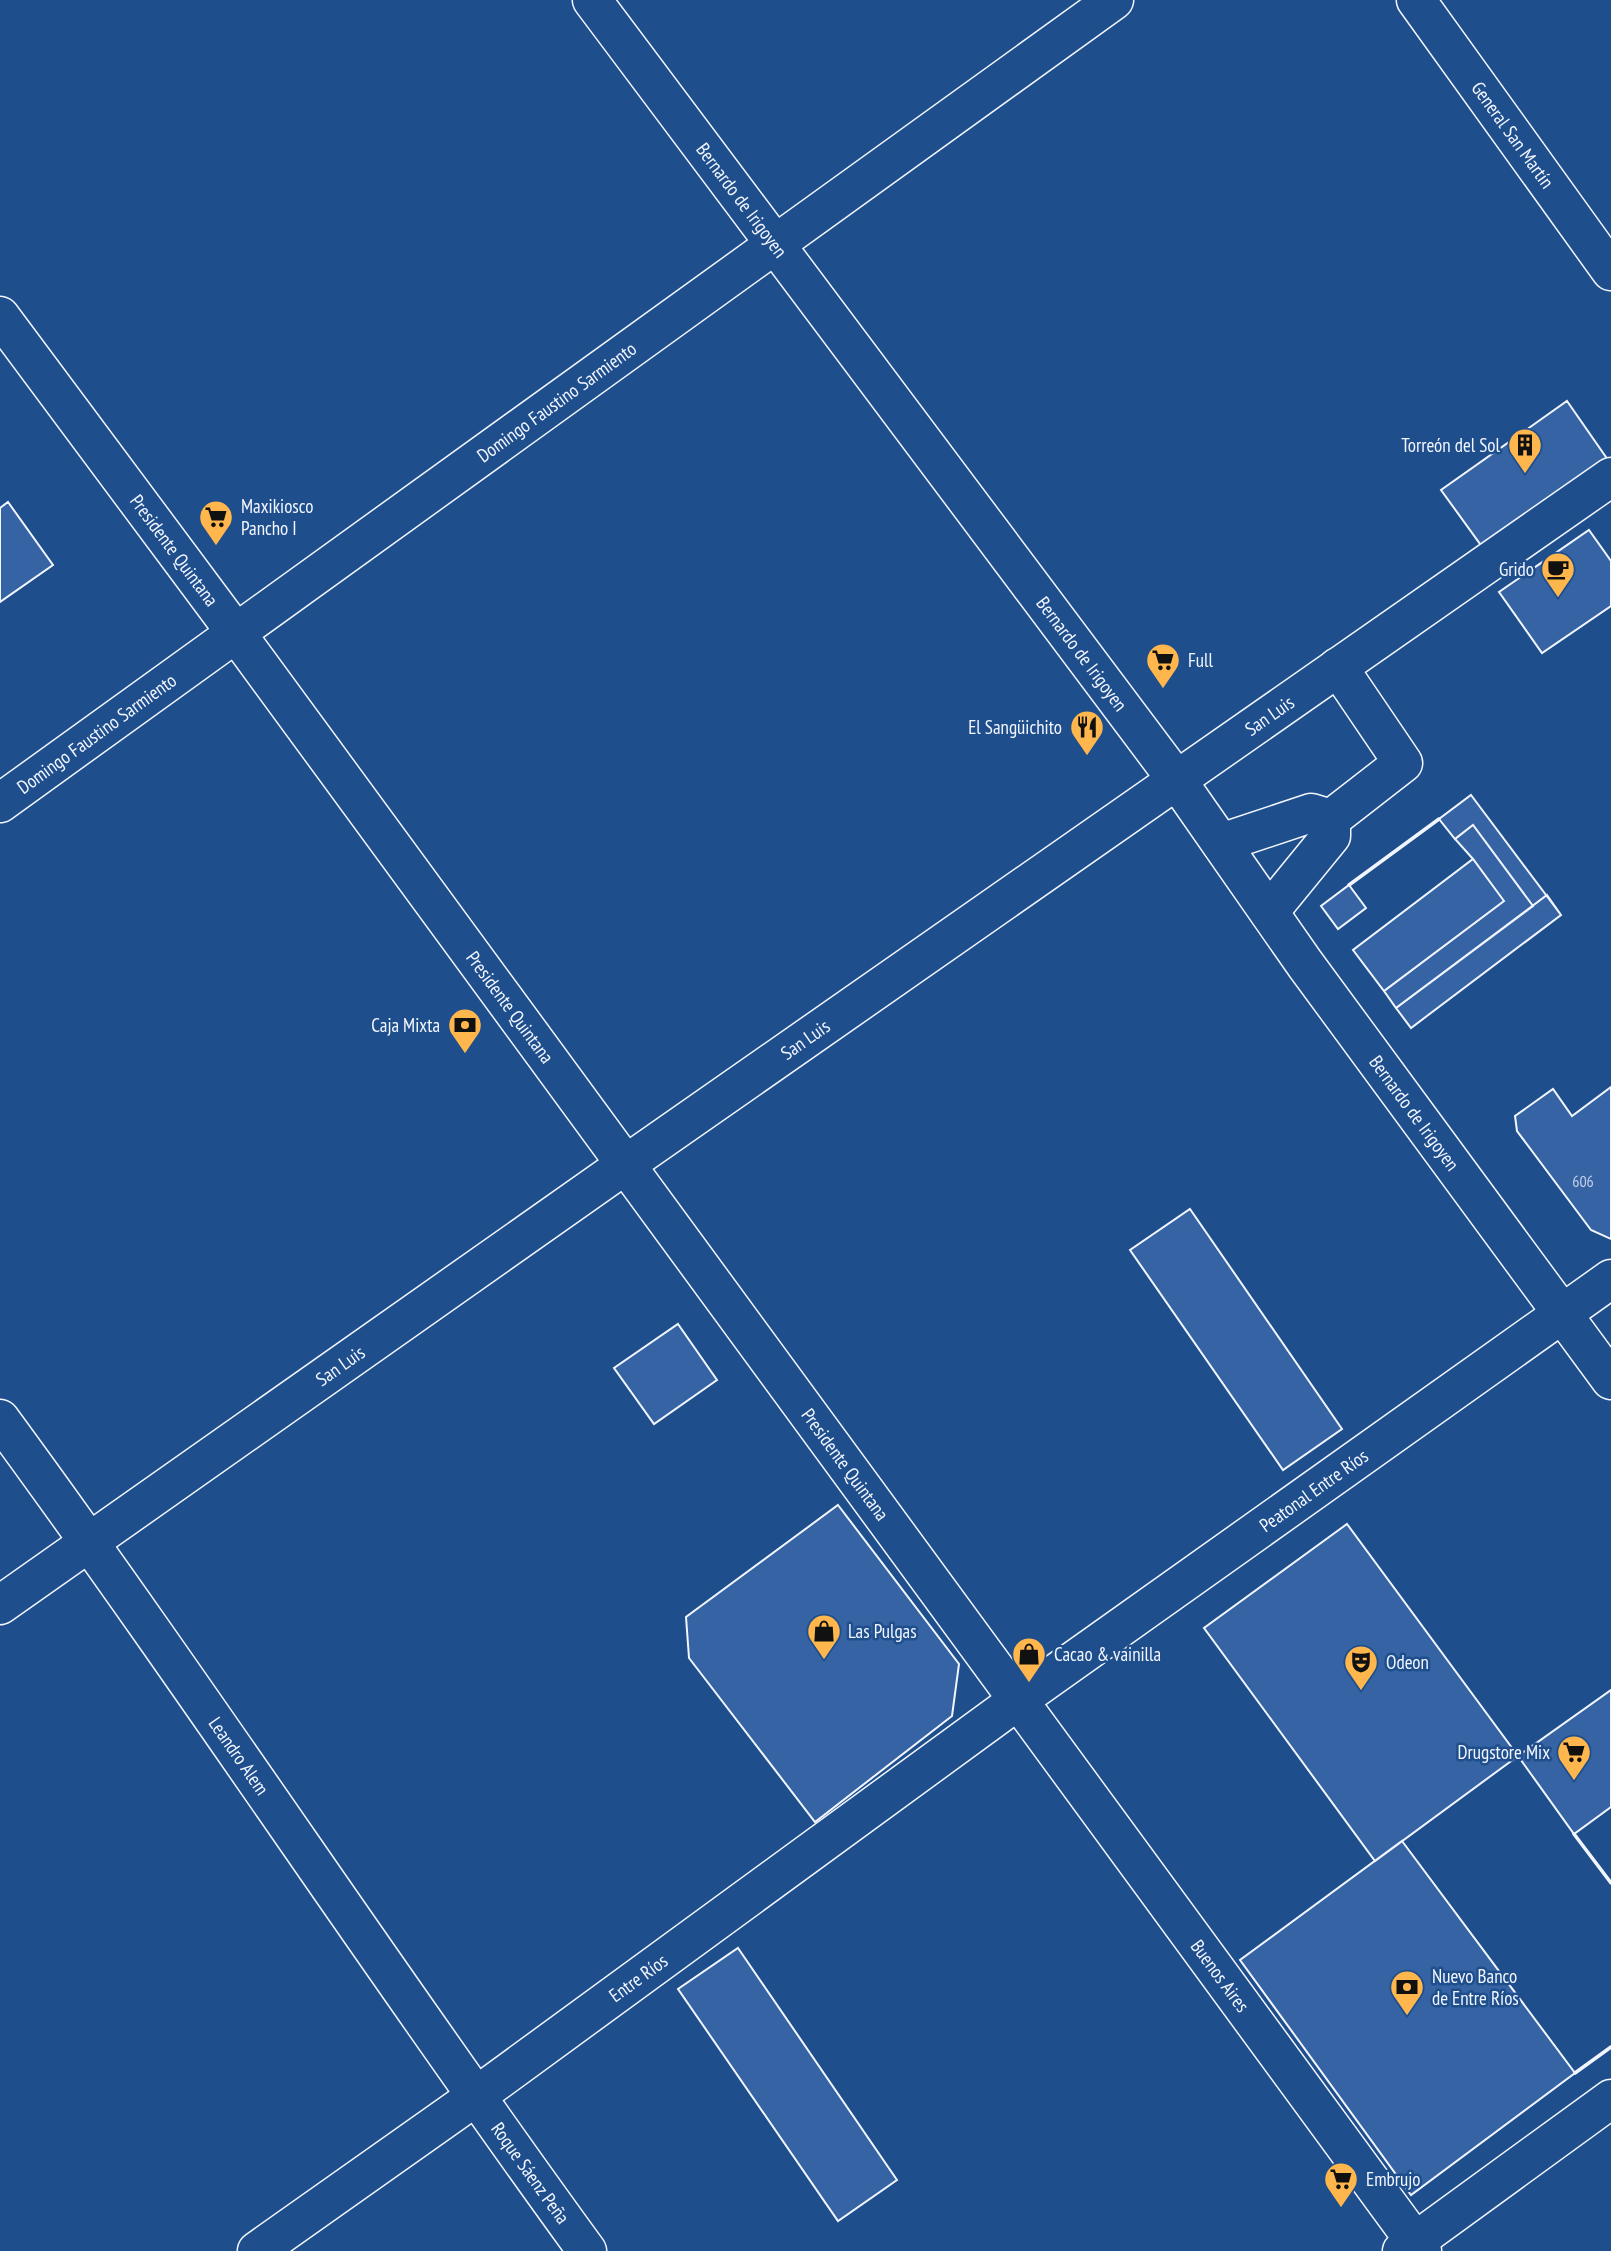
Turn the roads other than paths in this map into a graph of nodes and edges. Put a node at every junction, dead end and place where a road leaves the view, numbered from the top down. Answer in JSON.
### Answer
{"nodes":[{"id":1,"x":592,"y":0,"type":"edge"},
{"id":2,"x":1114,"y":0,"type":"edge"},
{"id":3,"x":1416,"y":0,"type":"edge"},
{"id":4,"x":777,"y":245,"type":"junction"},
{"id":5,"x":1611,"y":271,"type":"edge"},
{"id":6,"x":0,"y":316,"type":"edge"},
{"id":7,"x":1611,"y":477,"type":"edge"},
{"id":8,"x":236,"y":633,"type":"junction"},
{"id":9,"x":1338,"y":667,"type":"junction"},
{"id":10,"x":1176,"y":779,"type":"junction"},
{"id":11,"x":0,"y":803,"type":"edge"},
{"id":12,"x":1331,"y":819,"type":"junction"},
{"id":13,"x":1221,"y":843,"type":"junction"},
{"id":14,"x":1269,"y":912,"type":"junction"},
{"id":15,"x":625,"y":1165,"type":"junction"},
{"id":16,"x":1611,"y":1279,"type":"edge"},
{"id":17,"x":1563,"y":1314,"type":"junction"},
{"id":18,"x":1611,"y":1380,"type":"edge"},
{"id":19,"x":0,"y":1419,"type":"edge"},
{"id":20,"x":90,"y":1541,"type":"junction"},
{"id":21,"x":0,"y":1605,"type":"edge"},
{"id":22,"x":1017,"y":1700,"type":"junction"},
{"id":23,"x":475,"y":2096,"type":"junction"},
{"id":24,"x":1611,"y":2099,"type":"edge"},
{"id":25,"x":1413,"y":2248,"type":"edge"},
{"id":26,"x":257,"y":2251,"type":"edge"},
{"id":27,"x":587,"y":2251,"type":"edge"}],
"edges":[{"from":1,"to":4,"type":"street","name":"Bernardo de Irigoyen"},
{"from":2,"to":4,"type":"street","name":"Domingo Faustino Sarmiento"},
{"from":3,"to":5,"type":"street","name":"General San Martín"},
{"from":4,"to":8,"type":"street","name":"Domingo Faustino Sarmiento"},
{"from":4,"to":10,"type":"street","name":"Bernardo de Irigoyen"},
{"from":6,"to":8,"type":"street","name":"Presidente Quintana"},
{"from":7,"to":9,"type":"street","name":"San Luis"},
{"from":8,"to":11,"type":"street","name":"Domingo Faustino Sarmiento"},
{"from":8,"to":15,"type":"street","name":"Presidente Quintana"},
{"from":9,"to":10,"type":"street","name":"San Luis"},
{"from":9,"to":12,"type":"street"},
{"from":10,"to":13,"type":"street","name":"Bernardo de Irigoyen"},
{"from":10,"to":15,"type":"street","name":"San Luis"},
{"from":12,"to":13,"type":"street"},
{"from":12,"to":14,"type":"street"},
{"from":13,"to":14,"type":"street","name":"Bernardo de Irigoyen"},
{"from":14,"to":17,"type":"street","name":"Bernardo de Irigoyen"},
{"from":15,"to":20,"type":"street","name":"San Luis"},
{"from":15,"to":22,"type":"street","name":"Presidente Quintana"},
{"from":16,"to":17,"type":"street","name":"Peatonal Entre Ríos"},
{"from":17,"to":18,"type":"street","name":"Bernardo de Irigoyen"},
{"from":17,"to":22,"type":"street","name":"Peatonal Entre Ríos"},
{"from":19,"to":20,"type":"street","name":"Leandro Alem"},
{"from":20,"to":21,"type":"street","name":"San Luis"},
{"from":20,"to":23,"type":"street","name":"Leandro Alem"},
{"from":22,"to":23,"type":"street","name":"Entre Ríos"},
{"from":22,"to":25,"type":"street","name":"Buenos Aires"},
{"from":23,"to":26,"type":"street","name":"Entre Ríos"},
{"from":23,"to":27,"type":"street","name":"Roque Sáenz Peña"},
{"from":24,"to":25,"type":"street"}]}
